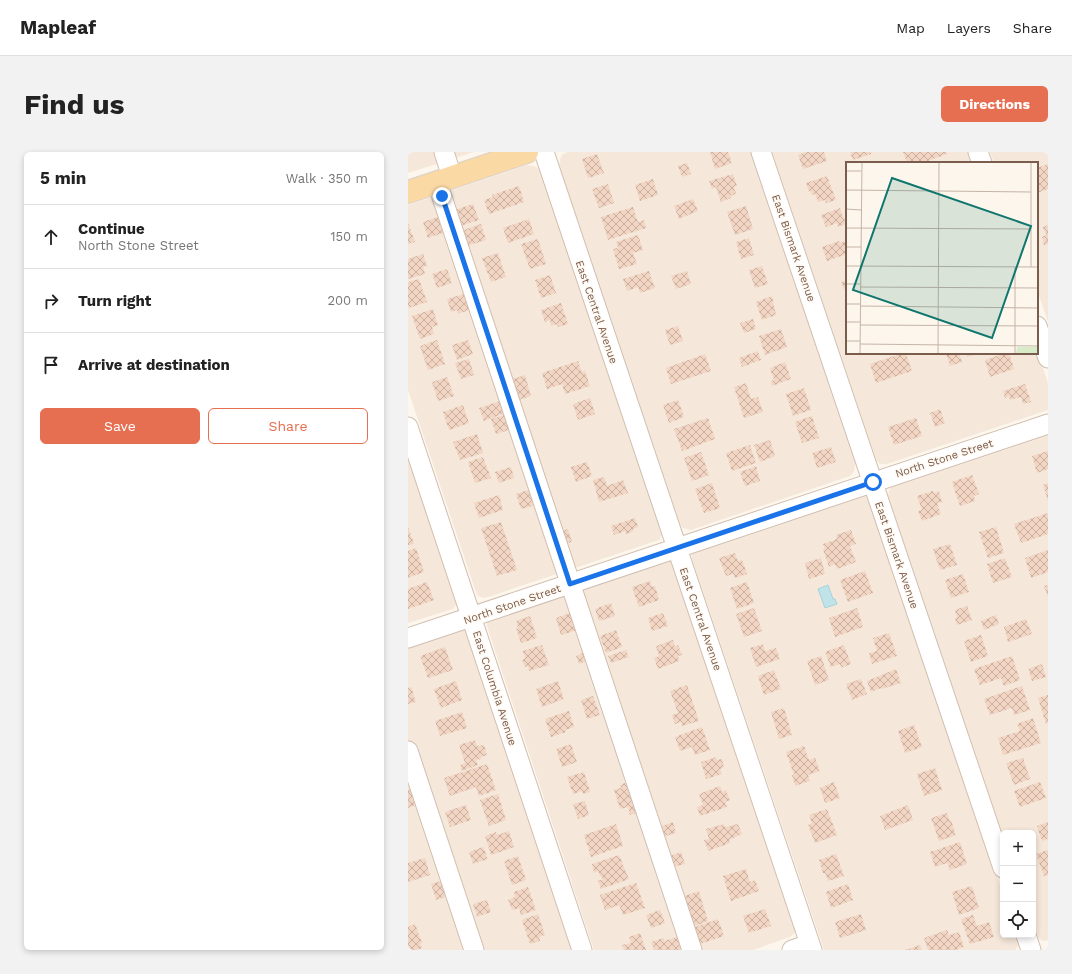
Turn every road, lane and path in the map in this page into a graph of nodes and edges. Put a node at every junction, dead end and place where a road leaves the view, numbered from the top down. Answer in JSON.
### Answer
{"nodes":[{"id":1,"x":444,"y":152,"type":"edge"},
{"id":2,"x":527,"y":152,"type":"edge"},
{"id":3,"x":544,"y":152,"type":"edge"},
{"id":4,"x":762,"y":152,"type":"edge"},
{"id":5,"x":978,"y":152,"type":"edge"},
{"id":6,"x":982,"y":162,"type":"edge"},
{"id":7,"x":444,"y":179,"type":"junction"},
{"id":8,"x":408,"y":192,"type":"edge"},
{"id":9,"x":1038,"y":329,"type":"edge"},
{"id":10,"x":1048,"y":358,"type":"edge"},
{"id":11,"x":1048,"y":424,"type":"edge"},
{"id":12,"x":408,"y":426,"type":"edge"},
{"id":13,"x":873,"y":482,"type":"junction"},
{"id":14,"x":677,"y":548,"type":"junction"},
{"id":15,"x":570,"y":584,"type":"junction"},
{"id":16,"x":471,"y":618,"type":"junction"},
{"id":17,"x":408,"y":638,"type":"edge"},
{"id":18,"x":408,"y":751,"type":"edge"},
{"id":19,"x":1002,"y":866,"type":"edge"},
{"id":20,"x":1027,"y":938,"type":"edge"},
{"id":21,"x":811,"y":947,"type":"edge"},
{"id":22,"x":474,"y":950,"type":"edge"},
{"id":23,"x":582,"y":950,"type":"edge"},
{"id":24,"x":692,"y":950,"type":"edge"},
{"id":25,"x":792,"y":950,"type":"edge"},
{"id":26,"x":1031,"y":950,"type":"edge"}],
"edges":[{"from":1,"to":7,"type":"street"},
{"from":2,"to":7,"type":"main road"},
{"from":3,"to":14,"type":"street","name":"East Central Avenue"},
{"from":4,"to":13,"type":"street","name":"East Bismark Avenue"},
{"from":5,"to":6,"type":"street"},
{"from":7,"to":8,"type":"main road"},
{"from":7,"to":15,"type":"street"},
{"from":9,"to":10,"type":"street"},
{"from":11,"to":13,"type":"street","name":"North Stone Street"},
{"from":12,"to":16,"type":"street","name":"East Columbia Avenue"},
{"from":13,"to":14,"type":"street","name":"North Stone Street"},
{"from":13,"to":19,"type":"street","name":"East Bismark Avenue"},
{"from":14,"to":15,"type":"street","name":"North Stone Street"},
{"from":14,"to":21,"type":"street","name":"East Central Avenue"},
{"from":15,"to":16,"type":"street","name":"North Stone Street"},
{"from":15,"to":24,"type":"street"},
{"from":16,"to":17,"type":"street","name":"North Stone Street"},
{"from":16,"to":23,"type":"street","name":"East Columbia Avenue"},
{"from":18,"to":22,"type":"street"},
{"from":20,"to":26,"type":"street"},
{"from":21,"to":25,"type":"street"}]}
